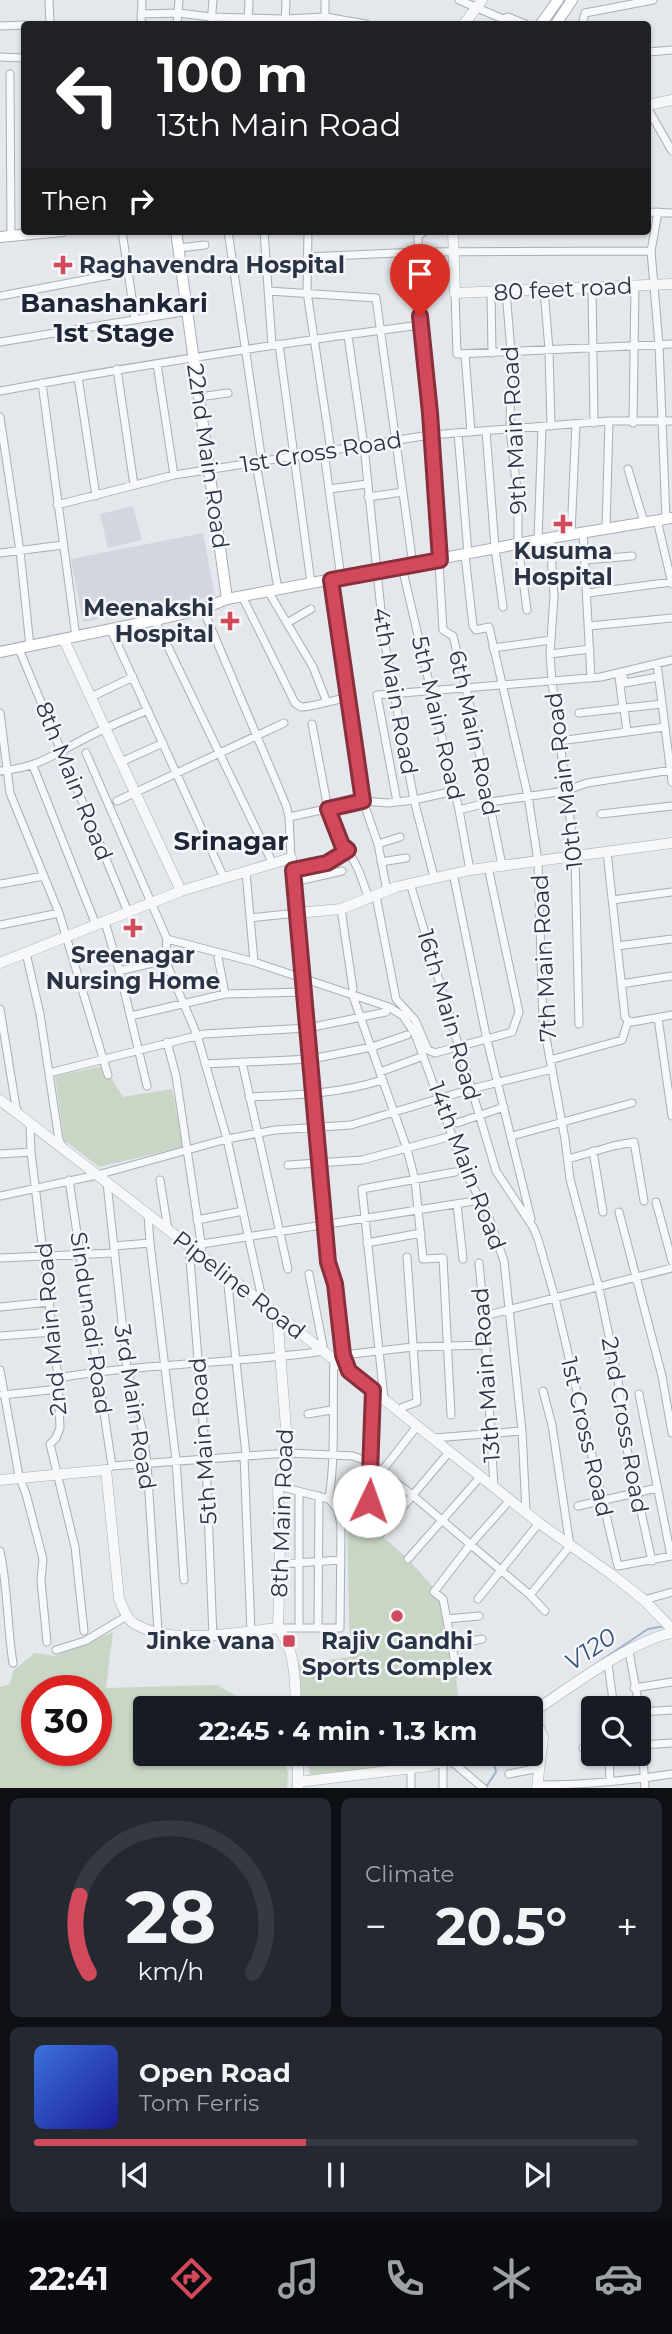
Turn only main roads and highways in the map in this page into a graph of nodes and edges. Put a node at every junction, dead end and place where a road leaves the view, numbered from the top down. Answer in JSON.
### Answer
{"nodes":[{"id":1,"x":558,"y":0,"type":"edge"},
{"id":2,"x":572,"y":0,"type":"edge"},
{"id":3,"x":543,"y":21,"type":"edge"},
{"id":4,"x":558,"y":21,"type":"edge"},
{"id":5,"x":26,"y":235,"type":"edge"},
{"id":6,"x":177,"y":235,"type":"edge"},
{"id":7,"x":6,"y":237,"type":"edge"},
{"id":8,"x":665,"y":519,"type":"edge"},
{"id":9,"x":227,"y":598,"type":"junction"},
{"id":10,"x":0,"y":652,"type":"edge"}],
"edges":[{"from":1,"to":3,"type":"main road"},
{"from":2,"to":4,"type":"main road"},
{"from":5,"to":7,"type":"main road"},
{"from":6,"to":9,"type":"main road","name":"22nd Main Road"},
{"from":8,"to":9,"type":"main road"},
{"from":9,"to":10,"type":"main road"}]}
